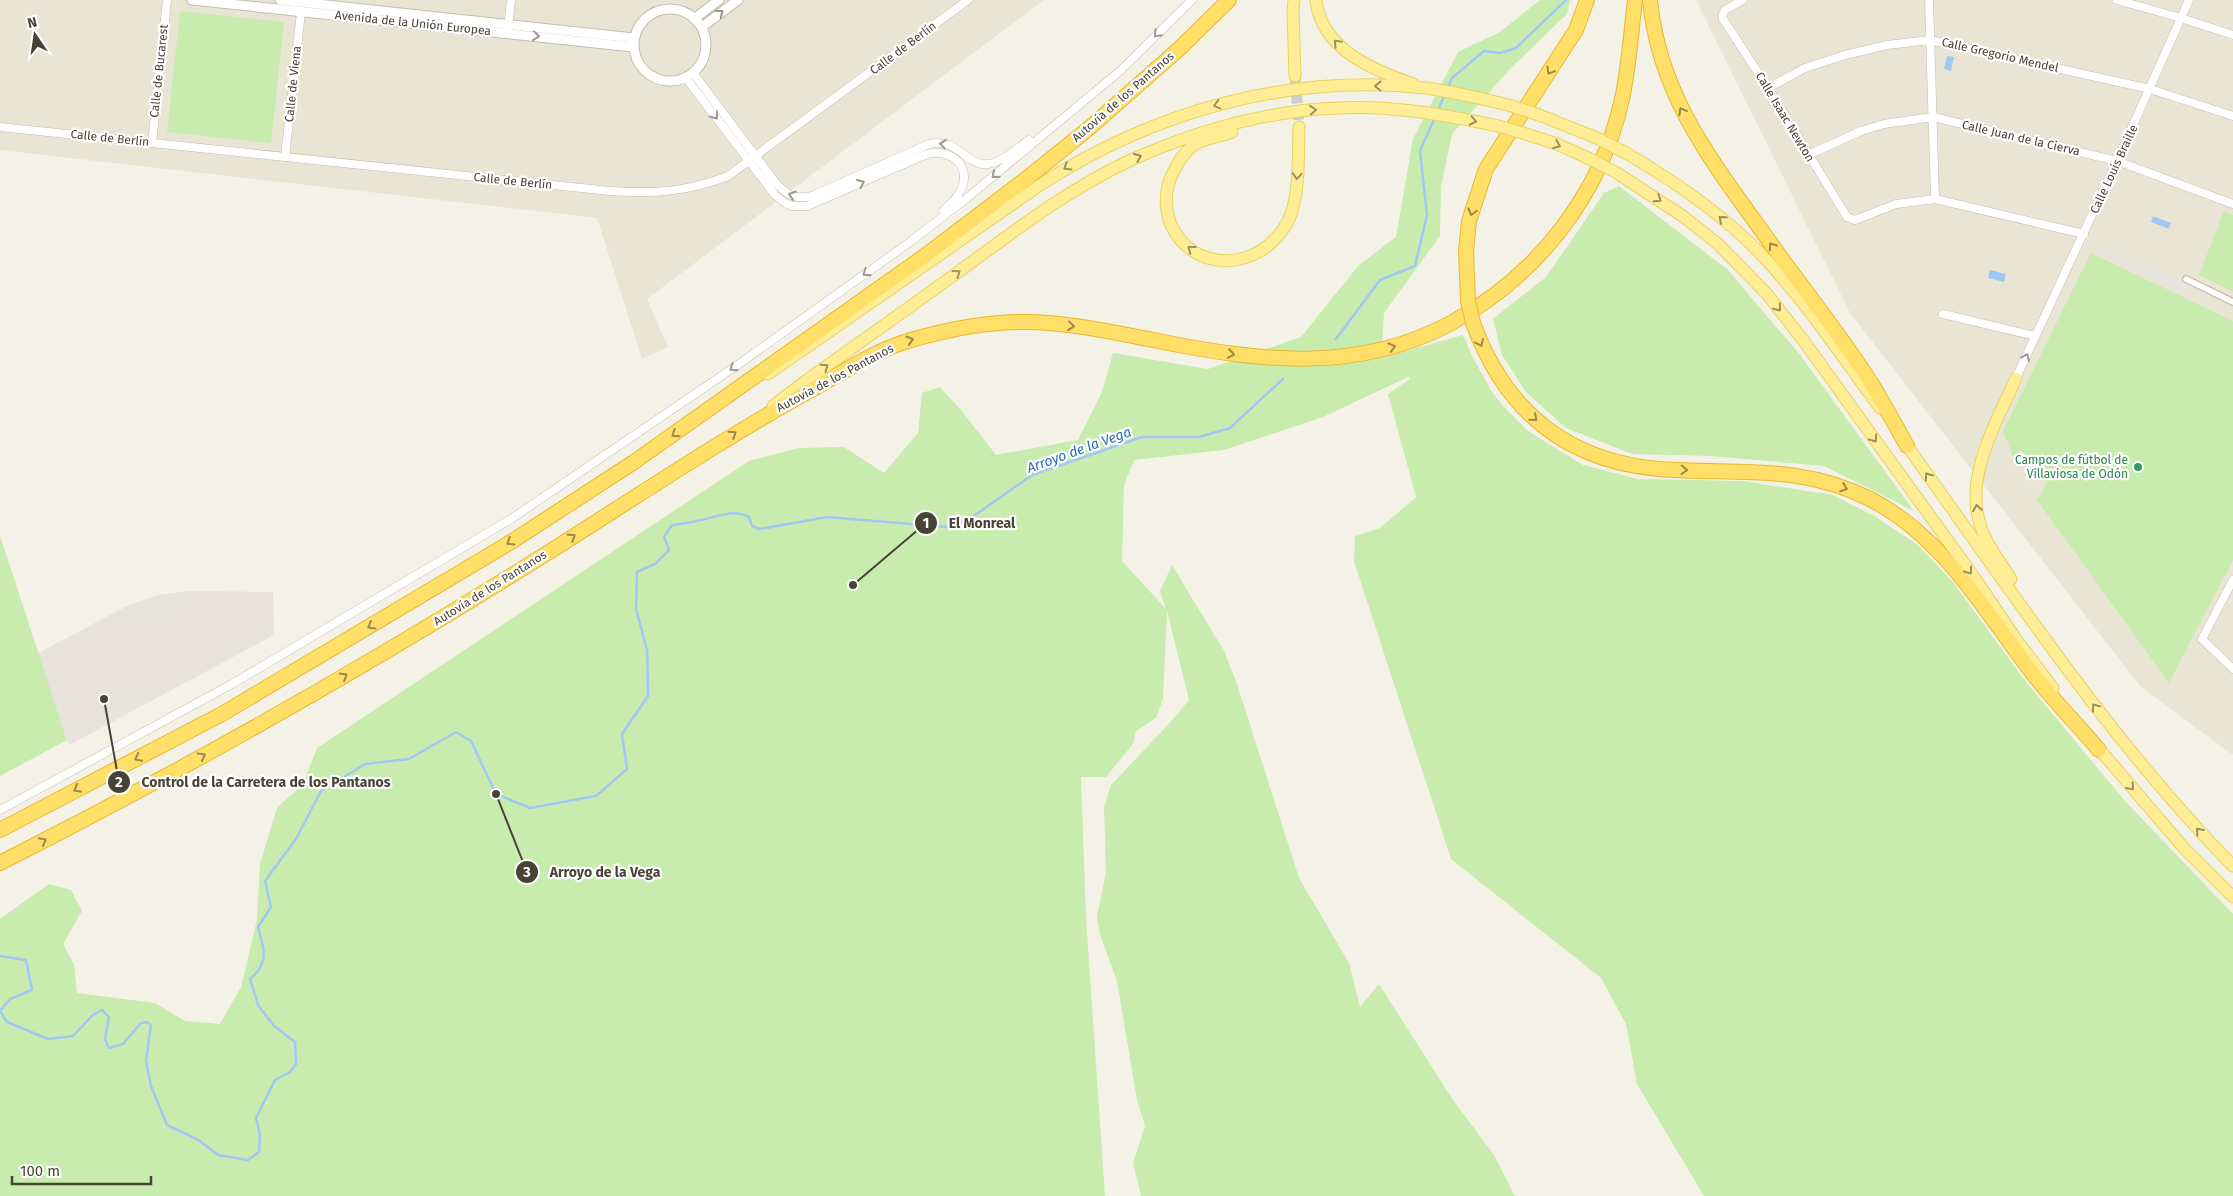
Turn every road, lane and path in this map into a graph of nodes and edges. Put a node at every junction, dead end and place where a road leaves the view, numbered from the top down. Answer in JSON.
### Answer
{"nodes":[{"id":1,"x":167,"y":0,"type":"edge"},
{"id":2,"x":192,"y":0,"type":"edge"},
{"id":3,"x":280,"y":0,"type":"edge"},
{"id":4,"x":511,"y":0,"type":"edge"},
{"id":5,"x":719,"y":0,"type":"edge"},
{"id":6,"x":738,"y":0,"type":"edge"},
{"id":7,"x":968,"y":0,"type":"edge"},
{"id":8,"x":1192,"y":0,"type":"edge"},
{"id":9,"x":1229,"y":0,"type":"edge"},
{"id":10,"x":1294,"y":0,"type":"edge"},
{"id":11,"x":1316,"y":0,"type":"edge"},
{"id":12,"x":1587,"y":0,"type":"edge"},
{"id":13,"x":1635,"y":0,"type":"edge"},
{"id":14,"x":1650,"y":0,"type":"edge"},
{"id":15,"x":1743,"y":0,"type":"edge"},
{"id":16,"x":1929,"y":0,"type":"edge"},
{"id":17,"x":2118,"y":0,"type":"edge"},
{"id":18,"x":2189,"y":0,"type":"edge"},
{"id":19,"x":234,"y":2,"type":"edge"},
{"id":20,"x":301,"y":12,"type":"junction"},
{"id":21,"x":2181,"y":18,"type":"junction"},
{"id":22,"x":694,"y":19,"type":"junction"},
{"id":23,"x":702,"y":27,"type":"junction"},
{"id":24,"x":508,"y":29,"type":"junction"},
{"id":25,"x":2233,"y":35,"type":"edge"},
{"id":26,"x":1930,"y":40,"type":"junction"},
{"id":27,"x":634,"y":42,"type":"junction"},
{"id":28,"x":690,"y":75,"type":"junction"},
{"id":29,"x":1294,"y":76,"type":"tunnel mouth"},
{"id":30,"x":1426,"y":88,"type":"junction"},
{"id":31,"x":1768,"y":88,"type":"junction"},
{"id":32,"x":2150,"y":89,"type":"junction"},
{"id":33,"x":1074,"y":109,"type":"junction"},
{"id":34,"x":1265,"y":116,"type":"junction"},
{"id":35,"x":2233,"y":116,"type":"edge"},
{"id":36,"x":1933,"y":117,"type":"junction"},
{"id":37,"x":0,"y":127,"type":"edge"},
{"id":38,"x":1299,"y":127,"type":"tunnel mouth"},
{"id":39,"x":152,"y":142,"type":"junction"},
{"id":40,"x":1808,"y":155,"type":"junction"},
{"id":41,"x":756,"y":156,"type":"junction"},
{"id":42,"x":285,"y":157,"type":"junction"},
{"id":43,"x":2118,"y":161,"type":"junction"},
{"id":44,"x":749,"y":162,"type":"junction"},
{"id":45,"x":1935,"y":199,"type":"junction"},
{"id":46,"x":2233,"y":204,"type":"edge"},
{"id":47,"x":2084,"y":234,"type":"junction"},
{"id":48,"x":910,"y":242,"type":"junction"},
{"id":49,"x":2186,"y":279,"type":"dead end"},
{"id":50,"x":2233,"y":302,"type":"edge"},
{"id":51,"x":1943,"y":314,"type":"dead end"},
{"id":52,"x":2035,"y":336,"type":"junction"},
{"id":53,"x":2016,"y":378,"type":"joint"},
{"id":54,"x":715,"y":406,"type":"junction"},
{"id":55,"x":758,"y":418,"type":"junction"},
{"id":56,"x":1907,"y":446,"type":"junction"},
{"id":57,"x":2233,"y":580,"type":"edge"},
{"id":58,"x":2058,"y":658,"type":"junction"},
{"id":59,"x":2233,"y":669,"type":"edge"},
{"id":60,"x":2100,"y":750,"type":"junction"},
{"id":61,"x":0,"y":810,"type":"edge"},
{"id":62,"x":0,"y":830,"type":"edge"},
{"id":63,"x":0,"y":863,"type":"edge"},
{"id":64,"x":2233,"y":866,"type":"edge"},
{"id":65,"x":2233,"y":898,"type":"edge"}],
"edges":[{"from":1,"to":39,"type":"street","name":"Calle de Bucarest"},
{"from":2,"to":19,"type":"street","name":"Avenida de la Unión Europea"},
{"from":3,"to":24,"type":"street","name":"Avenida de la Unión Europea"},
{"from":4,"to":24,"type":"street"},
{"from":5,"to":22,"type":"street"},
{"from":23,"to":6,"type":"street","one_way":true},
{"from":7,"to":41,"type":"street","name":"Calle de Berlín"},
{"from":8,"to":33,"type":"street","one_way":true},
{"from":9,"to":54,"type":"highway","name":"Autovía de los Pantanos"},
{"from":10,"to":29,"type":"main road"},
{"from":30,"to":11,"type":"main road","one_way":true},
{"from":12,"to":60,"type":"highway","one_way":true,"bridge":true},
{"from":55,"to":13,"type":"highway","name":"Autovía de los Pantanos","one_way":true},
{"from":56,"to":14,"type":"highway","one_way":true},
{"from":15,"to":31,"type":"street","name":"Calle Isaac Newton"},
{"from":16,"to":26,"type":"street"},
{"from":17,"to":21,"type":"street"},
{"from":18,"to":21,"type":"street","name":"Calle Louis Braille"},
{"from":19,"to":20,"type":"street","name":"Avenida de la Unión Europea"},
{"from":20,"to":24,"type":"street","name":"Avenida de la Unión Europea"},
{"from":20,"to":42,"type":"street","name":"Calle de Viena"},
{"from":21,"to":25,"type":"street"},
{"from":21,"to":32,"type":"street","name":"Calle Louis Braille"},
{"from":22,"to":23,"type":"street"},
{"from":22,"to":27,"type":"street"},
{"from":23,"to":28,"type":"street"},
{"from":24,"to":27,"type":"street","name":"Avenida de la Unión Europea"},
{"from":26,"to":31,"type":"street","name":"Calle Gregorio Mendel"},
{"from":26,"to":32,"type":"street","name":"Calle Gregorio Mendel"},
{"from":26,"to":36,"type":"street"},
{"from":27,"to":28,"type":"street"},
{"from":28,"to":41,"type":"street"},
{"from":28,"to":44,"type":"street","one_way":true},
{"from":30,"to":54,"type":"main road","one_way":true},
{"from":56,"to":30,"type":"main road","one_way":true,"bridge":true},
{"from":31,"to":40,"type":"street","name":"Calle Isaac Newton"},
{"from":32,"to":35,"type":"street","name":"Calle Gregorio Mendel"},
{"from":32,"to":43,"type":"street","name":"Calle Louis Braille"},
{"from":33,"to":41,"type":"street","one_way":true},
{"from":33,"to":48,"type":"street","one_way":true},
{"from":38,"to":34,"type":"main road","one_way":true},
{"from":55,"to":34,"type":"main road","one_way":true},
{"from":34,"to":60,"type":"main road","one_way":true,"bridge":true},
{"from":36,"to":40,"type":"street","name":"Calle Juan de la Cierva"},
{"from":36,"to":43,"type":"street","name":"Calle Juan de la Cierva"},
{"from":36,"to":45,"type":"street"},
{"from":37,"to":39,"type":"street","name":"Calle de Berlín"},
{"from":39,"to":42,"type":"street","name":"Calle de Berlín"},
{"from":40,"to":45,"type":"street","name":"Calle Isaac Newton"},
{"from":41,"to":44,"type":"street","name":"Calle de Berlín"},
{"from":42,"to":44,"type":"street","name":"Calle de Berlín"},
{"from":43,"to":46,"type":"street","name":"Calle Juan de la Cierva"},
{"from":43,"to":47,"type":"street","name":"Calle Louis Braille"},
{"from":44,"to":48,"type":"street","one_way":true},
{"from":45,"to":47,"type":"street"},
{"from":47,"to":52,"type":"street","name":"Calle Louis Braille"},
{"from":48,"to":61,"type":"street","one_way":true},
{"from":49,"to":50,"type":"street"},
{"from":51,"to":52,"type":"street"},
{"from":53,"to":52,"type":"street","name":"Calle Louis Braille","one_way":true},
{"from":58,"to":53,"type":"main road","one_way":true},
{"from":54,"to":62,"type":"highway","name":"Autovía de los Pantanos","one_way":true},
{"from":63,"to":55,"type":"highway","name":"Autovía de los Pantanos","one_way":true},
{"from":58,"to":56,"type":"main road","one_way":true},
{"from":57,"to":59,"type":"street"},
{"from":64,"to":58,"type":"main road","one_way":true},
{"from":60,"to":65,"type":"main road","one_way":true}]}
